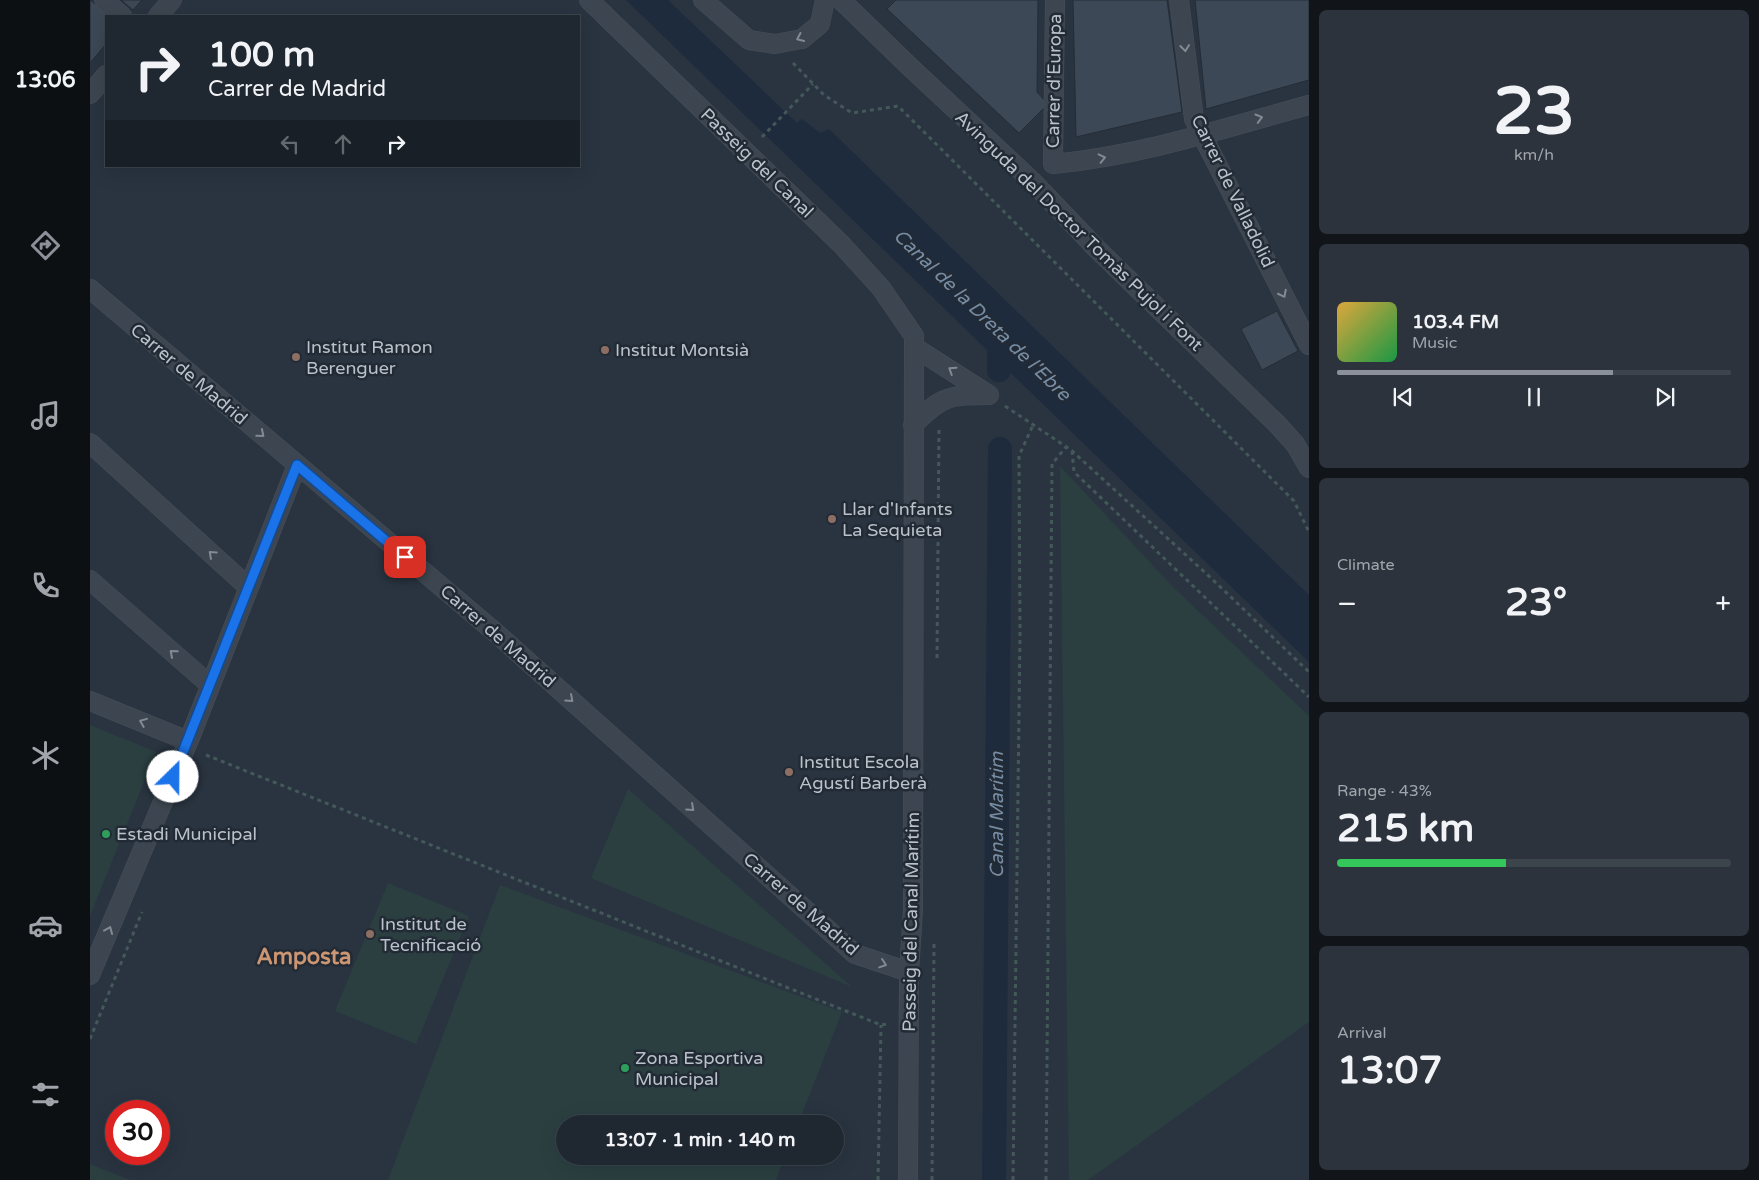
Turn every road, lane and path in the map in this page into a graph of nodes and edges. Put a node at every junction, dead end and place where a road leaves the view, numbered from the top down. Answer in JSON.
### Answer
{"nodes":[{"id":1,"x":104,"y":0,"type":"edge"},
{"id":2,"x":172,"y":0,"type":"edge"},
{"id":3,"x":589,"y":0,"type":"edge"},
{"id":4,"x":703,"y":0,"type":"edge"},
{"id":5,"x":825,"y":0,"type":"edge"},
{"id":6,"x":840,"y":0,"type":"edge"},
{"id":7,"x":1055,"y":0,"type":"edge"},
{"id":8,"x":1179,"y":0,"type":"edge"},
{"id":9,"x":121,"y":15,"type":"edge"},
{"id":10,"x":159,"y":15,"type":"edge"},
{"id":11,"x":775,"y":44,"type":"junction"},
{"id":12,"x":105,"y":77,"type":"edge"},
{"id":13,"x":813,"y":84,"type":"junction"},
{"id":14,"x":90,"y":94,"type":"edge"},
{"id":15,"x":1309,"y":104,"type":"edge"},
{"id":16,"x":1202,"y":134,"type":"junction"},
{"id":17,"x":761,"y":138,"type":"dead end"},
{"id":18,"x":1053,"y":164,"type":"junction"},
{"id":19,"x":1032,"y":181,"type":"junction"},
{"id":20,"x":90,"y":289,"type":"edge"},
{"id":21,"x":914,"y":341,"type":"junction"},
{"id":22,"x":1309,"y":345,"type":"edge"},
{"id":23,"x":989,"y":395,"type":"junction"},
{"id":24,"x":914,"y":424,"type":"junction"},
{"id":25,"x":1033,"y":425,"type":"junction"},
{"id":26,"x":90,"y":443,"type":"edge"},
{"id":27,"x":1066,"y":447,"type":"junction"},
{"id":28,"x":1072,"y":450,"type":"junction"},
{"id":29,"x":297,"y":465,"type":"junction"},
{"id":30,"x":1309,"y":468,"type":"edge"},
{"id":31,"x":1309,"y":532,"type":"edge"},
{"id":32,"x":90,"y":580,"type":"edge"},
{"id":33,"x":248,"y":587,"type":"junction"},
{"id":34,"x":1309,"y":672,"type":"edge"},
{"id":35,"x":210,"y":685,"type":"junction"},
{"id":36,"x":1309,"y":697,"type":"edge"},
{"id":37,"x":90,"y":701,"type":"edge"},
{"id":38,"x":188,"y":741,"type":"junction"},
{"id":39,"x":201,"y":763,"type":"dead end"},
{"id":40,"x":142,"y":911,"type":"dead end"},
{"id":41,"x":909,"y":972,"type":"junction"},
{"id":42,"x":90,"y":975,"type":"edge"},
{"id":43,"x":909,"y":1024,"type":"junction"},
{"id":44,"x":881,"y":1025,"type":"junction"},
{"id":45,"x":933,"y":1025,"type":"dead end"},
{"id":46,"x":90,"y":1039,"type":"edge"},
{"id":47,"x":878,"y":1180,"type":"edge"},
{"id":48,"x":908,"y":1180,"type":"edge"},
{"id":49,"x":1013,"y":1180,"type":"edge"},
{"id":50,"x":1046,"y":1180,"type":"edge"}],
"edges":[{"from":1,"to":9,"type":"street"},
{"from":2,"to":10,"type":"street"},
{"from":3,"to":21,"type":"street","name":"Passeig del Canal"},
{"from":4,"to":11,"type":"street"},
{"from":5,"to":11,"type":"street","one_way":true},
{"from":6,"to":19,"type":"street","name":"Avinguda del Doctor Tomàs Pujol i Font"},
{"from":7,"to":18,"type":"street","name":"Carrer d'Europa"},
{"from":8,"to":16,"type":"street","name":"Carrer de Valladolid","one_way":true},
{"from":11,"to":13,"type":"path"},
{"from":12,"to":14,"type":"street"},
{"from":13,"to":17,"type":"path"},
{"from":13,"to":31,"type":"path"},
{"from":16,"to":15,"type":"street","one_way":true},
{"from":18,"to":16,"type":"street","one_way":true},
{"from":16,"to":22,"type":"street","name":"Carrer de Valladolid","one_way":true},
{"from":18,"to":19,"type":"street","name":"Carrer d'Europa"},
{"from":19,"to":30,"type":"street","name":"Avinguda del Doctor Tomàs Pujol i Font"},
{"from":20,"to":29,"type":"street","name":"Carrer de Madrid","one_way":true},
{"from":23,"to":21,"type":"street","one_way":true},
{"from":21,"to":24,"type":"street","name":"Passeig del Canal Marítim"},
{"from":23,"to":24,"type":"street"},
{"from":23,"to":25,"type":"path"},
{"from":24,"to":41,"type":"street","name":"Passeig del Canal Marítim"},
{"from":25,"to":27,"type":"path"},
{"from":25,"to":49,"type":"path"},
{"from":33,"to":26,"type":"street","one_way":true},
{"from":27,"to":28,"type":"path"},
{"from":27,"to":50,"type":"path"},
{"from":28,"to":34,"type":"path"},
{"from":28,"to":36,"type":"path"},
{"from":29,"to":33,"type":"street"},
{"from":29,"to":41,"type":"street","name":"Carrer de Madrid","one_way":true},
{"from":35,"to":32,"type":"street","one_way":true},
{"from":33,"to":35,"type":"street"},
{"from":35,"to":38,"type":"street"},
{"from":38,"to":37,"type":"street","one_way":true},
{"from":42,"to":38,"type":"street","one_way":true},
{"from":39,"to":44,"type":"path"},
{"from":40,"to":46,"type":"path"},
{"from":41,"to":43,"type":"street","name":"Passeig del Canal Marítim"},
{"from":43,"to":44,"type":"path"},
{"from":43,"to":45,"type":"path"},
{"from":43,"to":48,"type":"street","name":"Passeig del Canal Marítim"},
{"from":44,"to":47,"type":"path"}]}
